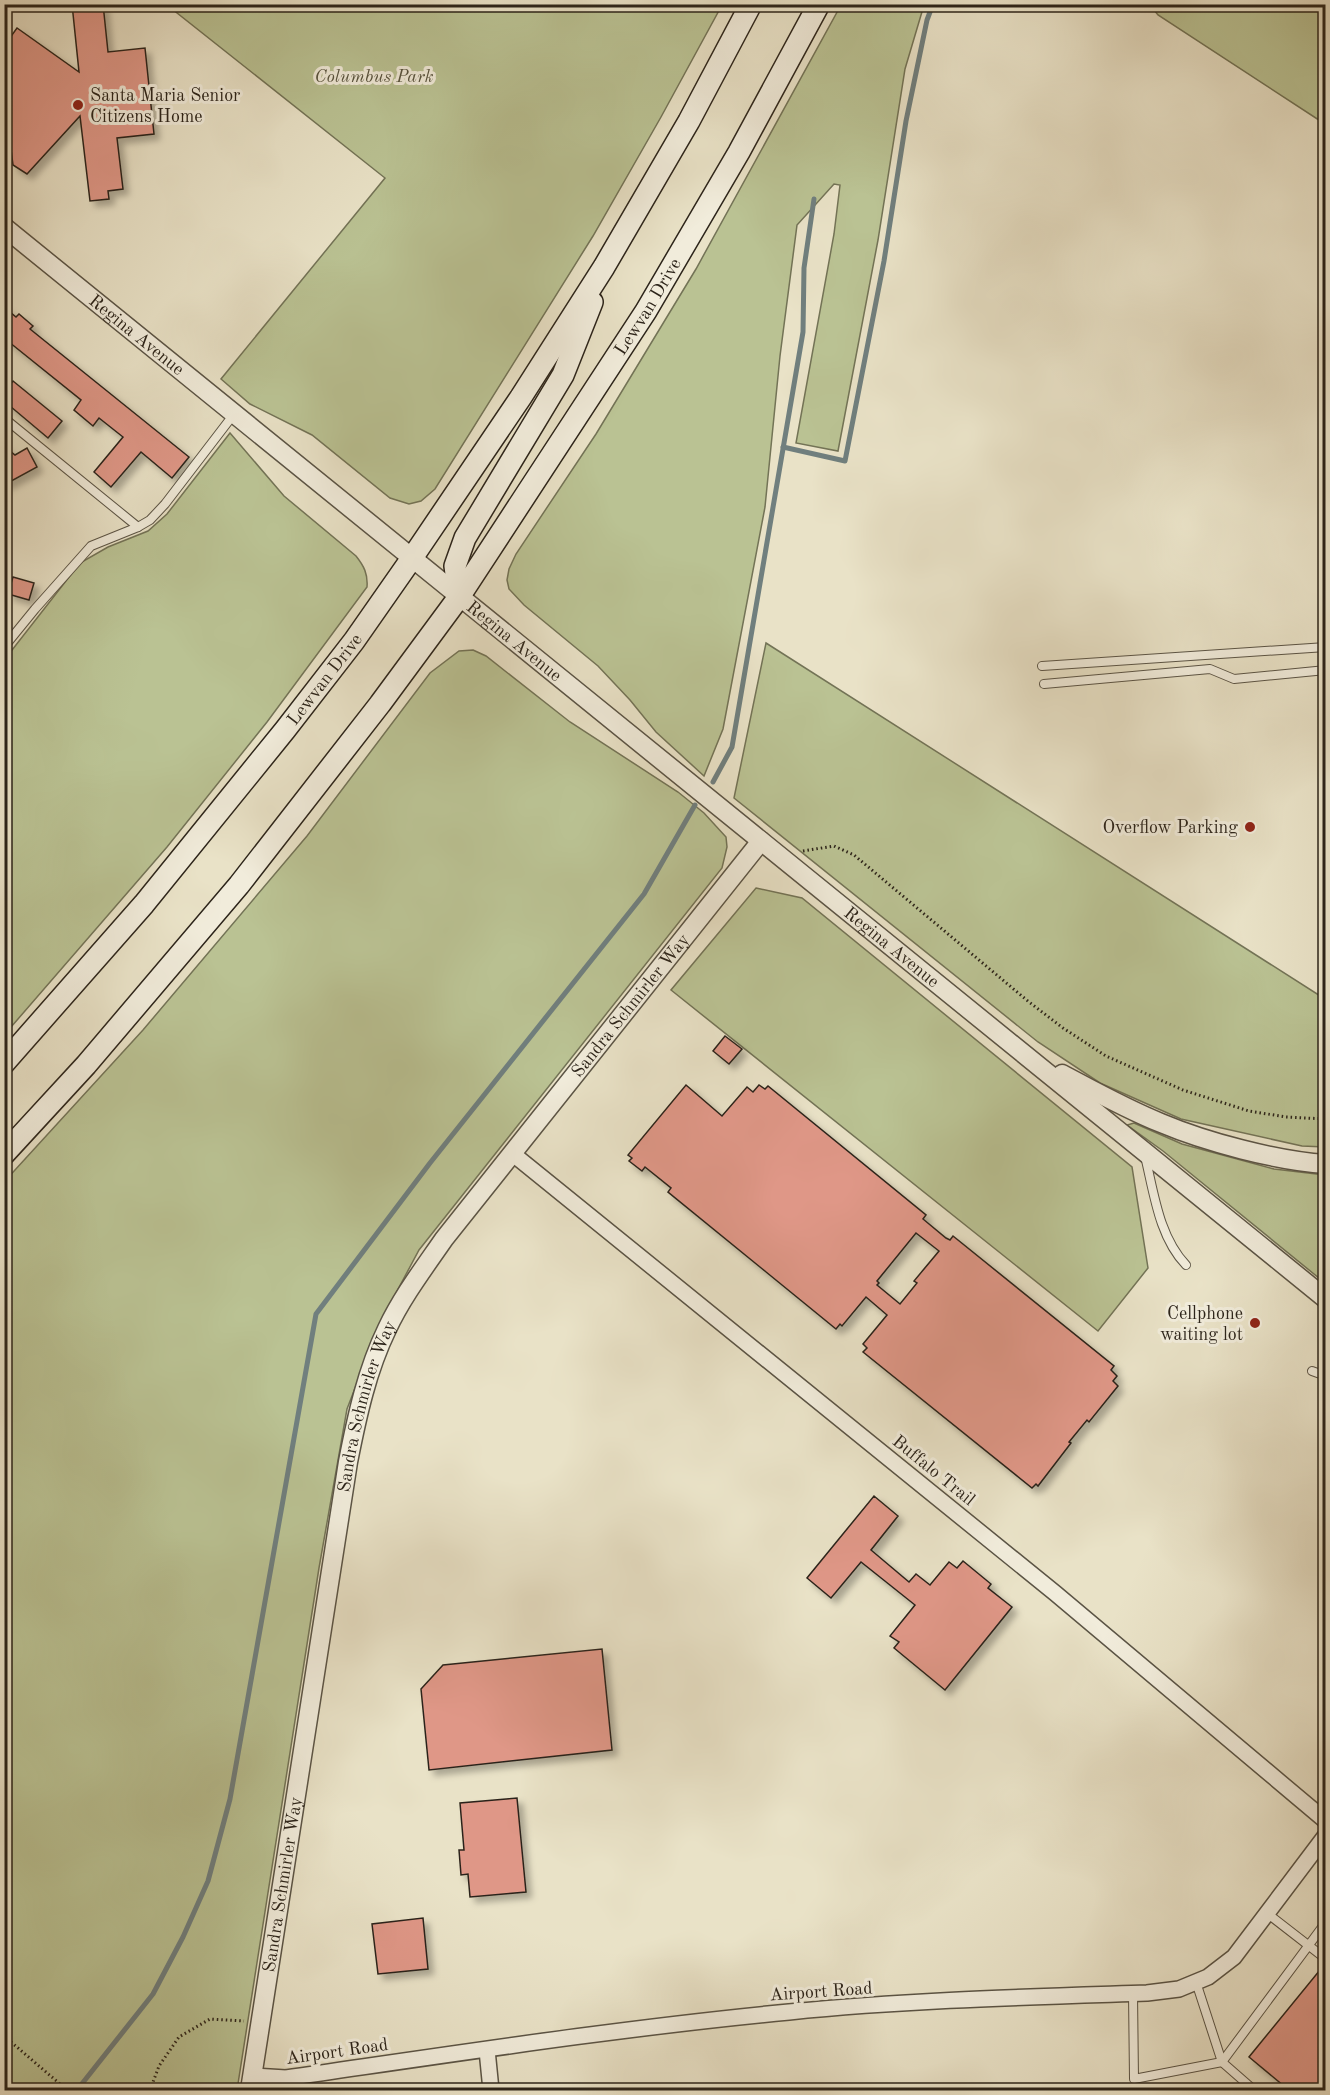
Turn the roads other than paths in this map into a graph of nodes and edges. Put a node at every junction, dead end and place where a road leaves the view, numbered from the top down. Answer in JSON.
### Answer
{"nodes":[{"id":1,"x":752,"y":4,"type":"edge"},
{"id":2,"x":819,"y":4,"type":"edge"},
{"id":3,"x":4,"y":227,"type":"edge"},
{"id":4,"x":604,"y":267,"type":"junction"},
{"id":5,"x":234,"y":414,"type":"junction"},
{"id":6,"x":4,"y":418,"type":"edge"},
{"id":7,"x":138,"y":527,"type":"junction"},
{"id":8,"x":412,"y":558,"type":"junction"},
{"id":9,"x":459,"y":597,"type":"junction"},
{"id":10,"x":4,"y":647,"type":"edge"},
{"id":11,"x":1326,"y":648,"type":"edge"},
{"id":12,"x":1042,"y":666,"type":"dead end"},
{"id":13,"x":1326,"y":670,"type":"edge"},
{"id":14,"x":1044,"y":684,"type":"dead end"},
{"id":15,"x":761,"y":841,"type":"junction"},
{"id":16,"x":1026,"y":1054,"type":"junction"},
{"id":17,"x":4,"y":1063,"type":"edge"},
{"id":18,"x":1144,"y":1152,"type":"junction"},
{"id":19,"x":4,"y":1154,"type":"edge"},
{"id":20,"x":513,"y":1154,"type":"junction"},
{"id":21,"x":1326,"y":1164,"type":"edge"},
{"id":22,"x":1186,"y":1266,"type":"dead end"},
{"id":23,"x":1326,"y":1299,"type":"edge"},
{"id":24,"x":1312,"y":1371,"type":"dead end"},
{"id":25,"x":1326,"y":1376,"type":"edge"},
{"id":26,"x":1326,"y":1821,"type":"edge"},
{"id":27,"x":1326,"y":1835,"type":"edge"},
{"id":28,"x":1268,"y":1914,"type":"junction"},
{"id":29,"x":1326,"y":1922,"type":"edge"},
{"id":30,"x":1307,"y":1945,"type":"junction"},
{"id":31,"x":1326,"y":1959,"type":"edge"},
{"id":32,"x":1196,"y":1982,"type":"junction"},
{"id":33,"x":1133,"y":1993,"type":"junction"},
{"id":34,"x":487,"y":2050,"type":"junction"},
{"id":35,"x":1222,"y":2062,"type":"junction"},
{"id":36,"x":251,"y":2083,"type":"edge"},
{"id":37,"x":491,"y":2091,"type":"edge"},
{"id":38,"x":1254,"y":2091,"type":"edge"}],
"edges":[{"from":1,"to":4,"type":"main road","name":"Lewvan Drive"},
{"from":2,"to":9,"type":"main road","name":"Lewvan Drive"},
{"from":3,"to":5,"type":"street","name":"Regina Avenue"},
{"from":4,"to":8,"type":"main road","name":"Lewvan Drive"},
{"from":4,"to":9,"type":"main road","name":"Lewvan Drive"},
{"from":5,"to":7,"type":"lane"},
{"from":5,"to":8,"type":"street","name":"Regina Avenue"},
{"from":6,"to":7,"type":"lane"},
{"from":7,"to":10,"type":"lane"},
{"from":8,"to":9,"type":"street","name":"Regina Avenue"},
{"from":8,"to":17,"type":"main road","name":"Lewvan Drive"},
{"from":9,"to":15,"type":"street","name":"Regina Avenue"},
{"from":9,"to":19,"type":"main road","name":"Lewvan Drive"},
{"from":11,"to":12,"type":"lane"},
{"from":13,"to":14,"type":"lane"},
{"from":15,"to":16,"type":"street","name":"Regina Avenue"},
{"from":15,"to":20,"type":"street","name":"Sandra Schmirler Way"},
{"from":16,"to":18,"type":"street","name":"Regina Avenue"},
{"from":16,"to":21,"type":"street","name":"Regina Avenue"},
{"from":18,"to":22,"type":"lane"},
{"from":18,"to":23,"type":"street","name":"Regina Avenue"},
{"from":20,"to":26,"type":"street","name":"Buffalo Trail"},
{"from":20,"to":36,"type":"street","name":"Sandra Schmirler Way"},
{"from":24,"to":25,"type":"lane"},
{"from":27,"to":28,"type":"street","name":"Airport Road"},
{"from":28,"to":30,"type":"lane"},
{"from":28,"to":32,"type":"street","name":"Airport Road"},
{"from":29,"to":30,"type":"lane"},
{"from":30,"to":31,"type":"lane"},
{"from":30,"to":35,"type":"lane"},
{"from":32,"to":33,"type":"street","name":"Airport Road"},
{"from":32,"to":35,"type":"lane"},
{"from":33,"to":34,"type":"street","name":"Airport Road"},
{"from":33,"to":35,"type":"lane"},
{"from":34,"to":36,"type":"street","name":"Airport Road"},
{"from":34,"to":37,"type":"street"},
{"from":35,"to":38,"type":"lane"}]}
